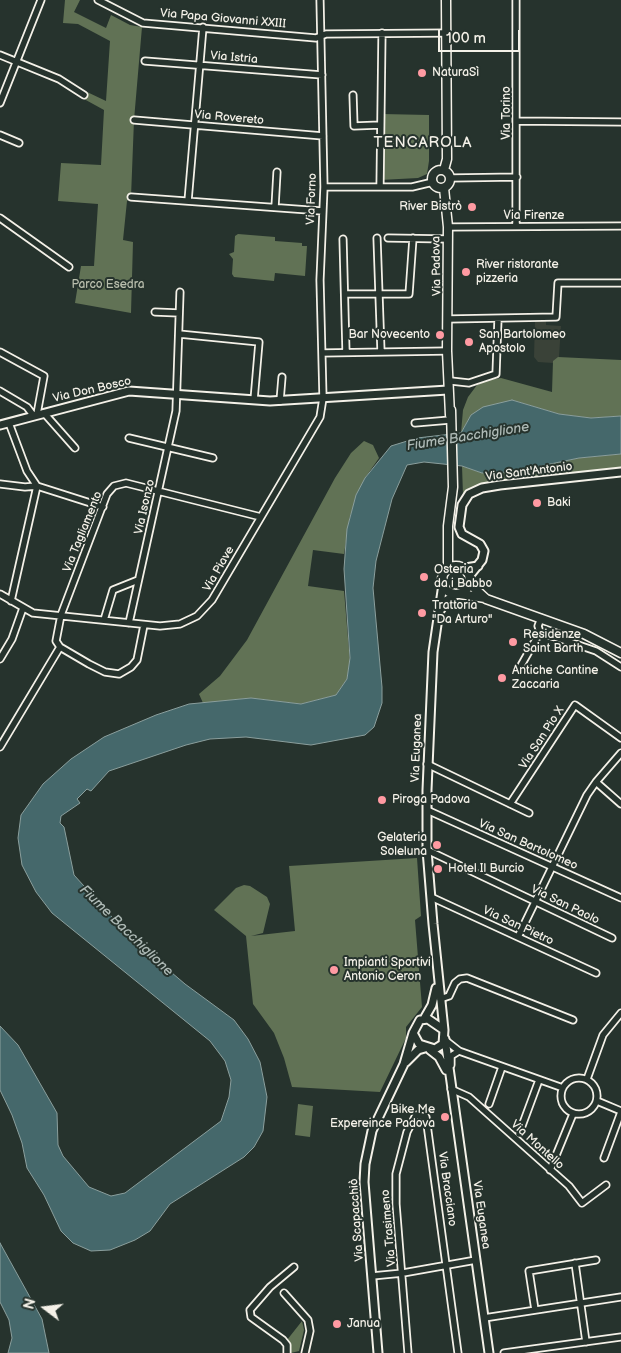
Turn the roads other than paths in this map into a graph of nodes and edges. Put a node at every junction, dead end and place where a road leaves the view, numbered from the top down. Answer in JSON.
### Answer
{"nodes":[{"id":1,"x":41,"y":0,"type":"edge"},
{"id":2,"x":98,"y":0,"type":"edge"},
{"id":3,"x":320,"y":0,"type":"edge"},
{"id":4,"x":446,"y":0,"type":"edge"},
{"id":5,"x":516,"y":0,"type":"edge"},
{"id":6,"x":203,"y":27,"type":"junction"},
{"id":7,"x":382,"y":33,"type":"junction"},
{"id":8,"x":446,"y":33,"type":"junction"},
{"id":9,"x":321,"y":36,"type":"junction"},
{"id":10,"x":0,"y":55,"type":"edge"},
{"id":11,"x":17,"y":61,"type":"junction"},
{"id":12,"x":145,"y":61,"type":"dead end"},
{"id":13,"x":200,"y":65,"type":"junction"},
{"id":14,"x":322,"y":75,"type":"junction"},
{"id":15,"x":84,"y":95,"type":"dead end"},
{"id":16,"x":353,"y":95,"type":"dead end"},
{"id":17,"x":0,"y":103,"type":"edge"},
{"id":18,"x":134,"y":120,"type":"dead end"},
{"id":19,"x":517,"y":121,"type":"junction"},
{"id":20,"x":621,"y":122,"type":"edge"},
{"id":21,"x":196,"y":125,"type":"junction"},
{"id":22,"x":380,"y":125,"type":"junction"},
{"id":23,"x":0,"y":135,"type":"edge"},
{"id":24,"x":323,"y":136,"type":"junction"},
{"id":25,"x":19,"y":143,"type":"dead end"},
{"id":26,"x":444,"y":170,"type":"junction"},
{"id":27,"x":277,"y":172,"type":"dead end"},
{"id":28,"x":516,"y":177,"type":"junction"},
{"id":29,"x":453,"y":178,"type":"junction"},
{"id":30,"x":433,"y":182,"type":"junction"},
{"id":31,"x":380,"y":187,"type":"junction"},
{"id":32,"x":324,"y":188,"type":"junction"},
{"id":33,"x":444,"y":188,"type":"junction"},
{"id":34,"x":131,"y":197,"type":"dead end"},
{"id":35,"x":188,"y":201,"type":"junction"},
{"id":36,"x":275,"y":207,"type":"junction"},
{"id":37,"x":322,"y":211,"type":"junction"},
{"id":38,"x":0,"y":218,"type":"edge"},
{"id":39,"x":516,"y":226,"type":"junction"},
{"id":40,"x":621,"y":226,"type":"edge"},
{"id":41,"x":448,"y":227,"type":"junction"},
{"id":42,"x":377,"y":238,"type":"dead end"},
{"id":43,"x":388,"y":238,"type":"dead end"},
{"id":44,"x":413,"y":238,"type":"junction"},
{"id":45,"x":343,"y":239,"type":"dead end"},
{"id":46,"x":448,"y":239,"type":"junction"},
{"id":47,"x":70,"y":267,"type":"dead end"},
{"id":48,"x":621,"y":283,"type":"edge"},
{"id":49,"x":180,"y":292,"type":"dead end"},
{"id":50,"x":345,"y":294,"type":"junction"},
{"id":51,"x":380,"y":295,"type":"junction"},
{"id":52,"x":155,"y":312,"type":"dead end"},
{"id":53,"x":179,"y":313,"type":"junction"},
{"id":54,"x":449,"y":319,"type":"junction"},
{"id":55,"x":498,"y":319,"type":"junction"},
{"id":56,"x":179,"y":334,"type":"junction"},
{"id":57,"x":448,"y":347,"type":"junction"},
{"id":58,"x":0,"y":352,"type":"edge"},
{"id":59,"x":346,"y":352,"type":"junction"},
{"id":60,"x":381,"y":352,"type":"junction"},
{"id":61,"x":322,"y":353,"type":"junction"},
{"id":62,"x":282,"y":377,"type":"dead end"},
{"id":63,"x":451,"y":382,"type":"junction"},
{"id":64,"x":448,"y":390,"type":"junction"},
{"id":65,"x":0,"y":391,"type":"edge"},
{"id":66,"x":177,"y":394,"type":"junction"},
{"id":67,"x":322,"y":398,"type":"junction"},
{"id":68,"x":254,"y":400,"type":"junction"},
{"id":69,"x":280,"y":401,"type":"junction"},
{"id":70,"x":55,"y":410,"type":"junction"},
{"id":71,"x":38,"y":414,"type":"junction"},
{"id":72,"x":450,"y":420,"type":"junction"},
{"id":73,"x":9,"y":422,"type":"junction"},
{"id":74,"x":54,"y":422,"type":"junction"},
{"id":75,"x":415,"y":423,"type":"dead end"},
{"id":76,"x":0,"y":424,"type":"edge"},
{"id":77,"x":130,"y":438,"type":"dead end"},
{"id":78,"x":168,"y":446,"type":"junction"},
{"id":79,"x":74,"y":448,"type":"dead end"},
{"id":80,"x":213,"y":458,"type":"dead end"},
{"id":81,"x":621,"y":472,"type":"edge"},
{"id":82,"x":0,"y":484,"type":"edge"},
{"id":83,"x":37,"y":486,"type":"junction"},
{"id":84,"x":159,"y":491,"type":"junction"},
{"id":85,"x":103,"y":506,"type":"junction"},
{"id":86,"x":261,"y":517,"type":"junction"},
{"id":87,"x":450,"y":545,"type":"junction"},
{"id":88,"x":448,"y":568,"type":"junction"},
{"id":89,"x":466,"y":570,"type":"junction"},
{"id":90,"x":138,"y":580,"type":"junction"},
{"id":91,"x":443,"y":584,"type":"junction"},
{"id":92,"x":470,"y":584,"type":"junction"},
{"id":93,"x":0,"y":594,"type":"edge"},
{"id":94,"x":459,"y":594,"type":"junction"},
{"id":95,"x":486,"y":598,"type":"junction"},
{"id":96,"x":11,"y":600,"type":"junction"},
{"id":97,"x":23,"y":608,"type":"junction"},
{"id":98,"x":439,"y":612,"type":"junction"},
{"id":99,"x":61,"y":615,"type":"junction"},
{"id":100,"x":541,"y":618,"type":"junction"},
{"id":101,"x":104,"y":620,"type":"junction"},
{"id":102,"x":552,"y":622,"type":"junction"},
{"id":103,"x":129,"y":623,"type":"junction"},
{"id":104,"x":144,"y":625,"type":"junction"},
{"id":105,"x":540,"y":632,"type":"junction"},
{"id":106,"x":548,"y":634,"type":"junction"},
{"id":107,"x":60,"y":647,"type":"junction"},
{"id":108,"x":621,"y":653,"type":"edge"},
{"id":109,"x":0,"y":659,"type":"edge"},
{"id":110,"x":621,"y":667,"type":"edge"},
{"id":111,"x":519,"y":669,"type":"dead end"},
{"id":112,"x":621,"y":738,"type":"edge"},
{"id":113,"x":0,"y":747,"type":"edge"},
{"id":114,"x":621,"y":753,"type":"edge"},
{"id":115,"x":427,"y":764,"type":"junction"},
{"id":116,"x":596,"y":782,"type":"junction"},
{"id":117,"x":510,"y":804,"type":"junction"},
{"id":118,"x":621,"y":804,"type":"edge"},
{"id":119,"x":427,"y":810,"type":"junction"},
{"id":120,"x":528,"y":813,"type":"dead end"},
{"id":121,"x":427,"y":850,"type":"junction"},
{"id":122,"x":552,"y":867,"type":"junction"},
{"id":123,"x":431,"y":897,"type":"junction"},
{"id":124,"x":621,"y":898,"type":"edge"},
{"id":125,"x":536,"y":902,"type":"junction"},
{"id":126,"x":518,"y":937,"type":"junction"},
{"id":127,"x":612,"y":938,"type":"dead end"},
{"id":128,"x":596,"y":973,"type":"dead end"},
{"id":129,"x":437,"y":975,"type":"junction"},
{"id":130,"x":440,"y":999,"type":"junction"},
{"id":131,"x":621,"y":1013,"type":"edge"},
{"id":132,"x":424,"y":1019,"type":"junction"},
{"id":133,"x":573,"y":1020,"type":"dead end"},
{"id":134,"x":444,"y":1030,"type":"junction"},
{"id":135,"x":412,"y":1033,"type":"junction"},
{"id":136,"x":445,"y":1039,"type":"junction"},
{"id":137,"x":430,"y":1049,"type":"junction"},
{"id":138,"x":446,"y":1051,"type":"junction"},
{"id":139,"x":459,"y":1052,"type":"junction"},
{"id":140,"x":404,"y":1064,"type":"junction"},
{"id":141,"x":502,"y":1067,"type":"junction"},
{"id":142,"x":586,"y":1079,"type":"junction"},
{"id":143,"x":449,"y":1080,"type":"junction"},
{"id":144,"x":539,"y":1080,"type":"junction"},
{"id":145,"x":562,"y":1088,"type":"junction"},
{"id":146,"x":451,"y":1089,"type":"junction"},
{"id":147,"x":597,"y":1101,"type":"junction"},
{"id":148,"x":489,"y":1104,"type":"dead end"},
{"id":149,"x":621,"y":1112,"type":"edge"},
{"id":150,"x":573,"y":1114,"type":"junction"},
{"id":151,"x":426,"y":1117,"type":"joint"},
{"id":152,"x":519,"y":1134,"type":"dead end"},
{"id":153,"x":604,"y":1158,"type":"dead end"},
{"id":154,"x":550,"y":1170,"type":"junction"},
{"id":155,"x":606,"y":1185,"type":"dead end"},
{"id":156,"x":476,"y":1260,"type":"junction"},
{"id":157,"x":596,"y":1260,"type":"dead end"},
{"id":158,"x":575,"y":1263,"type":"junction"},
{"id":159,"x":447,"y":1265,"type":"junction"},
{"id":160,"x":294,"y":1267,"type":"dead end"},
{"id":161,"x":403,"y":1273,"type":"junction"},
{"id":162,"x":372,"y":1276,"type":"junction"},
{"id":163,"x":284,"y":1293,"type":"dead end"},
{"id":164,"x":621,"y":1297,"type":"edge"},
{"id":165,"x":581,"y":1303,"type":"junction"},
{"id":166,"x":535,"y":1310,"type":"junction"},
{"id":167,"x":484,"y":1318,"type":"junction"},
{"id":168,"x":621,"y":1337,"type":"edge"},
{"id":169,"x":586,"y":1342,"type":"junction"},
{"id":170,"x":287,"y":1353,"type":"edge"},
{"id":171,"x":304,"y":1353,"type":"edge"},
{"id":172,"x":378,"y":1353,"type":"edge"},
{"id":173,"x":408,"y":1353,"type":"edge"},
{"id":174,"x":458,"y":1353,"type":"edge"},
{"id":175,"x":490,"y":1353,"type":"edge"},
{"id":176,"x":504,"y":1353,"type":"edge"}],
"edges":[{"from":1,"to":11,"type":"street"},
{"from":2,"to":6,"type":"street","name":"Via Papa Giovanni XXIII"},
{"from":3,"to":9,"type":"street","name":"Via Forno"},
{"from":4,"to":8,"type":"main road"},
{"from":5,"to":19,"type":"street","name":"Via Torino"},
{"from":6,"to":9,"type":"street","name":"Via Papa Giovanni XXIII"},
{"from":6,"to":13,"type":"street"},
{"from":7,"to":8,"type":"street","name":"Via Papa Giovanni XXIII"},
{"from":7,"to":9,"type":"street","name":"Via Papa Giovanni XXIII"},
{"from":7,"to":22,"type":"street"},
{"from":8,"to":26,"type":"main road"},
{"from":9,"to":14,"type":"street","name":"Via Forno"},
{"from":10,"to":11,"type":"street"},
{"from":11,"to":15,"type":"street"},
{"from":11,"to":17,"type":"street"},
{"from":12,"to":13,"type":"street","name":"Via Istria"},
{"from":13,"to":14,"type":"street","name":"Via Istria"},
{"from":13,"to":21,"type":"street"},
{"from":14,"to":24,"type":"street","name":"Via Forno"},
{"from":16,"to":22,"type":"street"},
{"from":18,"to":21,"type":"street","name":"Via Rovereto"},
{"from":19,"to":20,"type":"street"},
{"from":19,"to":28,"type":"street","name":"Via Torino"},
{"from":21,"to":24,"type":"street","name":"Via Rovereto"},
{"from":21,"to":35,"type":"street"},
{"from":22,"to":31,"type":"street"},
{"from":23,"to":25,"type":"street"},
{"from":24,"to":32,"type":"street","name":"Via Forno"},
{"from":26,"to":29,"type":"main road"},
{"from":26,"to":30,"type":"main road"},
{"from":27,"to":36,"type":"street"},
{"from":28,"to":29,"type":"street"},
{"from":28,"to":39,"type":"street","name":"Via Torino"},
{"from":29,"to":33,"type":"main road"},
{"from":30,"to":31,"type":"street"},
{"from":30,"to":33,"type":"main road"},
{"from":31,"to":32,"type":"street"},
{"from":32,"to":37,"type":"street","name":"Via Forno"},
{"from":33,"to":41,"type":"main road","name":"Via Padova"},
{"from":34,"to":35,"type":"street"},
{"from":35,"to":36,"type":"street"},
{"from":36,"to":37,"type":"street"},
{"from":37,"to":61,"type":"street","name":"Via Forno"},
{"from":38,"to":47,"type":"street"},
{"from":39,"to":40,"type":"street","name":"Via Firenze"},
{"from":39,"to":41,"type":"street","name":"Via Firenze"},
{"from":41,"to":46,"type":"main road","name":"Via Padova"},
{"from":42,"to":51,"type":"street"},
{"from":43,"to":44,"type":"street"},
{"from":44,"to":46,"type":"street"},
{"from":44,"to":51,"type":"street"},
{"from":45,"to":50,"type":"street"},
{"from":46,"to":54,"type":"main road","name":"Via Padova"},
{"from":48,"to":55,"type":"street"},
{"from":49,"to":53,"type":"street","name":"Via Isonzo"},
{"from":50,"to":51,"type":"street"},
{"from":50,"to":59,"type":"street"},
{"from":51,"to":60,"type":"street"},
{"from":52,"to":53,"type":"street"},
{"from":53,"to":56,"type":"street","name":"Via Isonzo"},
{"from":54,"to":55,"type":"street"},
{"from":54,"to":57,"type":"main road","name":"Via Padova"},
{"from":55,"to":63,"type":"street"},
{"from":56,"to":66,"type":"street","name":"Via Isonzo"},
{"from":56,"to":68,"type":"street"},
{"from":57,"to":60,"type":"street"},
{"from":57,"to":63,"type":"main road","name":"Via Padova"},
{"from":57,"to":64,"type":"main road","name":"Via Padova"},
{"from":58,"to":71,"type":"street"},
{"from":59,"to":60,"type":"street"},
{"from":59,"to":61,"type":"street"},
{"from":61,"to":67,"type":"street","name":"Via Forno"},
{"from":62,"to":69,"type":"street"},
{"from":63,"to":72,"type":"main road","name":"Via Padova"},
{"from":64,"to":67,"type":"street","name":"Via Don Bosco"},
{"from":64,"to":72,"type":"main road","name":"Via Padova"},
{"from":65,"to":71,"type":"street"},
{"from":66,"to":68,"type":"street","name":"Via Don Bosco"},
{"from":66,"to":70,"type":"street","name":"Via Don Bosco"},
{"from":66,"to":78,"type":"street","name":"Via Isonzo"},
{"from":67,"to":69,"type":"street","name":"Via Don Bosco"},
{"from":67,"to":86,"type":"street","name":"Via Piave"},
{"from":68,"to":69,"type":"street","name":"Via Don Bosco"},
{"from":70,"to":71,"type":"street","name":"Via Don Bosco"},
{"from":70,"to":74,"type":"street"},
{"from":71,"to":73,"type":"street","name":"Via Don Bosco"},
{"from":71,"to":74,"type":"street"},
{"from":72,"to":75,"type":"street"},
{"from":72,"to":87,"type":"main road","name":"Via Euganea"},
{"from":73,"to":76,"type":"street","name":"Via Don Bosco"},
{"from":73,"to":83,"type":"street"},
{"from":74,"to":79,"type":"street"},
{"from":77,"to":78,"type":"street"},
{"from":78,"to":80,"type":"street"},
{"from":78,"to":84,"type":"street","name":"Via Isonzo"},
{"from":81,"to":89,"type":"street","name":"Via Sant'Antonio"},
{"from":82,"to":83,"type":"street"},
{"from":83,"to":85,"type":"street"},
{"from":83,"to":96,"type":"street"},
{"from":84,"to":85,"type":"street","name":"Via Tagliamento"},
{"from":84,"to":86,"type":"street","name":"Via Tagliamento"},
{"from":84,"to":90,"type":"street","name":"Via Isonzo"},
{"from":85,"to":99,"type":"street","name":"Via Tagliamento"},
{"from":86,"to":104,"type":"street","name":"Via Piave"},
{"from":87,"to":88,"type":"main road","name":"Via Euganea"},
{"from":87,"to":89,"type":"main road","name":"Via Euganea"},
{"from":88,"to":89,"type":"main road"},
{"from":88,"to":91,"type":"main road","name":"Via Euganea"},
{"from":89,"to":92,"type":"main road","name":"Via Euganea"},
{"from":90,"to":101,"type":"street"},
{"from":90,"to":103,"type":"street","name":"Via Isonzo"},
{"from":91,"to":94,"type":"main road"},
{"from":91,"to":98,"type":"street","name":"Via Euganea"},
{"from":92,"to":94,"type":"main road"},
{"from":92,"to":95,"type":"main road"},
{"from":93,"to":96,"type":"street","name":"Via Piave"},
{"from":94,"to":95,"type":"main road"},
{"from":94,"to":98,"type":"street"},
{"from":95,"to":100,"type":"main road"},
{"from":96,"to":97,"type":"street","name":"Via Piave"},
{"from":97,"to":99,"type":"street","name":"Via Piave"},
{"from":97,"to":109,"type":"street"},
{"from":98,"to":115,"type":"street","name":"Via Euganea"},
{"from":99,"to":101,"type":"street","name":"Via Piave"},
{"from":99,"to":107,"type":"street","name":"Via Tagliamento"},
{"from":100,"to":102,"type":"main road"},
{"from":100,"to":105,"type":"street"},
{"from":101,"to":103,"type":"street","name":"Via Piave"},
{"from":102,"to":106,"type":"street"},
{"from":102,"to":108,"type":"main road"},
{"from":103,"to":104,"type":"street","name":"Via Piave"},
{"from":104,"to":107,"type":"street"},
{"from":105,"to":106,"type":"street"},
{"from":105,"to":111,"type":"street"},
{"from":106,"to":110,"type":"street"},
{"from":107,"to":113,"type":"street"},
{"from":112,"to":117,"type":"street","name":"Via San Pio X"},
{"from":114,"to":116,"type":"street"},
{"from":115,"to":117,"type":"street"},
{"from":115,"to":119,"type":"street","name":"Via Euganea"},
{"from":116,"to":118,"type":"street"},
{"from":116,"to":122,"type":"street"},
{"from":117,"to":120,"type":"street"},
{"from":119,"to":121,"type":"street","name":"Via Euganea"},
{"from":119,"to":122,"type":"street","name":"Via San Bartolomeo"},
{"from":121,"to":123,"type":"street","name":"Via Euganea"},
{"from":121,"to":125,"type":"street","name":"Via San Paolo"},
{"from":122,"to":124,"type":"street","name":"Via San Bartolomeo"},
{"from":122,"to":125,"type":"street"},
{"from":123,"to":126,"type":"street","name":"Via San Pietro"},
{"from":123,"to":129,"type":"street","name":"Via Euganea"},
{"from":125,"to":126,"type":"street"},
{"from":125,"to":127,"type":"street","name":"Via San Paolo"},
{"from":126,"to":128,"type":"street","name":"Via San Pietro"},
{"from":129,"to":130,"type":"street","name":"Via Euganea"},
{"from":129,"to":132,"type":"street","name":"Via Euganea"},
{"from":130,"to":133,"type":"street"},
{"from":130,"to":134,"type":"street","name":"Via Euganea"},
{"from":131,"to":142,"type":"street"},
{"from":132,"to":134,"type":"street"},
{"from":132,"to":135,"type":"street","name":"Via Euganea"},
{"from":134,"to":136,"type":"street","name":"Via Euganea"},
{"from":135,"to":137,"type":"street","name":"Via Euganea"},
{"from":135,"to":140,"type":"street","name":"Via Scapacchiò"},
{"from":136,"to":137,"type":"street"},
{"from":136,"to":138,"type":"street","name":"Via Euganea"},
{"from":136,"to":139,"type":"street"},
{"from":137,"to":138,"type":"street"},
{"from":137,"to":140,"type":"street","name":"Via Scapacchiò"},
{"from":137,"to":143,"type":"street","name":"Via Euganea"},
{"from":138,"to":139,"type":"street"},
{"from":138,"to":143,"type":"street","name":"Via Euganea"},
{"from":139,"to":141,"type":"street"},
{"from":139,"to":143,"type":"street"},
{"from":140,"to":162,"type":"street","name":"Via Scapacchiò"},
{"from":141,"to":144,"type":"street"},
{"from":141,"to":148,"type":"street"},
{"from":142,"to":145,"type":"street"},
{"from":142,"to":147,"type":"street"},
{"from":143,"to":146,"type":"street","name":"Via Euganea"},
{"from":144,"to":145,"type":"street"},
{"from":144,"to":152,"type":"street"},
{"from":145,"to":150,"type":"street"},
{"from":146,"to":154,"type":"street","name":"Via Montello"},
{"from":146,"to":156,"type":"street","name":"Via Euganea"},
{"from":147,"to":149,"type":"street"},
{"from":147,"to":150,"type":"street"},
{"from":149,"to":153,"type":"street"},
{"from":150,"to":154,"type":"street"},
{"from":151,"to":159,"type":"street","name":"Via Bracciano"},
{"from":151,"to":161,"type":"street","name":"Via Trasimeno"},
{"from":154,"to":155,"type":"street","name":"Via Montello"},
{"from":156,"to":159,"type":"street"},
{"from":156,"to":167,"type":"street","name":"Via Euganea"},
{"from":157,"to":158,"type":"street"},
{"from":158,"to":165,"type":"street"},
{"from":158,"to":166,"type":"street"},
{"from":159,"to":161,"type":"street"},
{"from":159,"to":174,"type":"street","name":"Via Bracciano"},
{"from":160,"to":170,"type":"street"},
{"from":161,"to":162,"type":"street"},
{"from":161,"to":173,"type":"street","name":"Via Trasimeno"},
{"from":162,"to":172,"type":"street","name":"Via Scapacchiò"},
{"from":163,"to":171,"type":"street"},
{"from":164,"to":165,"type":"street"},
{"from":165,"to":166,"type":"street"},
{"from":165,"to":169,"type":"street"},
{"from":166,"to":167,"type":"street"},
{"from":167,"to":175,"type":"street","name":"Via Euganea"},
{"from":168,"to":169,"type":"street"},
{"from":169,"to":176,"type":"street"}]}
